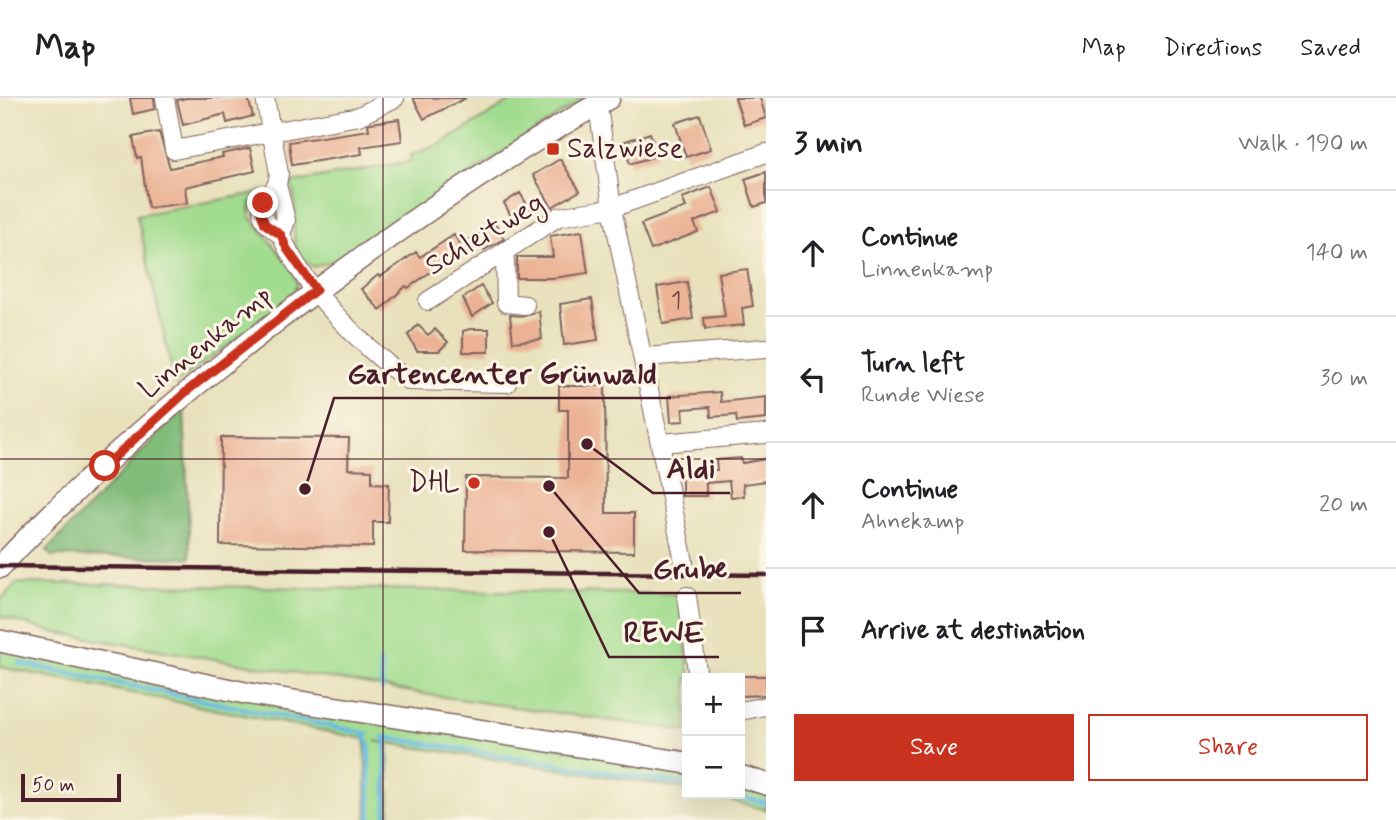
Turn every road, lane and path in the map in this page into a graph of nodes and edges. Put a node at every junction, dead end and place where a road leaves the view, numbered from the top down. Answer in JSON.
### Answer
{"nodes":[{"id":1,"x":165,"y":98,"type":"edge"},
{"id":2,"x":265,"y":98,"type":"edge"},
{"id":3,"x":395,"y":98,"type":"edge"},
{"id":4,"x":601,"y":100,"type":"edge"},
{"id":5,"x":271,"y":134,"type":"junction"},
{"id":6,"x":766,"y":153,"type":"edge"},
{"id":7,"x":612,"y":208,"type":"junction"},
{"id":8,"x":501,"y":254,"type":"junction"},
{"id":9,"x":316,"y":290,"type":"junction"},
{"id":10,"x":428,"y":301,"type":"dead end"},
{"id":11,"x":525,"y":305,"type":"dead end"},
{"id":12,"x":766,"y":348,"type":"edge"},
{"id":13,"x":644,"y":357,"type":"junction"},
{"id":14,"x":507,"y":383,"type":"dead end"},
{"id":15,"x":766,"y":434,"type":"edge"},
{"id":16,"x":661,"y":443,"type":"junction"},
{"id":17,"x":684,"y":562,"type":"dead end"},
{"id":18,"x":0,"y":567,"type":"edge"},
{"id":19,"x":687,"y":596,"type":"dead end"},
{"id":20,"x":0,"y":641,"type":"edge"},
{"id":21,"x":697,"y":673,"type":"edge"},
{"id":22,"x":766,"y":706,"type":"edge"},
{"id":23,"x":745,"y":710,"type":"edge"},
{"id":24,"x":682,"y":762,"type":"edge"},
{"id":25,"x":745,"y":778,"type":"edge"},
{"id":26,"x":766,"y":784,"type":"edge"}],
"edges":[{"from":1,"to":5,"type":"street"},
{"from":2,"to":5,"type":"street"},
{"from":3,"to":5,"type":"street"},
{"from":4,"to":7,"type":"street"},
{"from":4,"to":9,"type":"main road","name":"Linnenkamp"},
{"from":5,"to":9,"type":"street"},
{"from":6,"to":7,"type":"street"},
{"from":7,"to":8,"type":"street","name":"Schleitweg"},
{"from":7,"to":13,"type":"street"},
{"from":8,"to":10,"type":"street","name":"Schleitweg"},
{"from":8,"to":11,"type":"street"},
{"from":9,"to":14,"type":"street"},
{"from":9,"to":18,"type":"main road","name":"Linnenkamp"},
{"from":12,"to":13,"type":"street"},
{"from":13,"to":16,"type":"street"},
{"from":15,"to":16,"type":"street"},
{"from":16,"to":17,"type":"street"},
{"from":19,"to":21,"type":"street"},
{"from":20,"to":24,"type":"main road"},
{"from":22,"to":23,"type":"street"},
{"from":25,"to":26,"type":"main road"}]}
